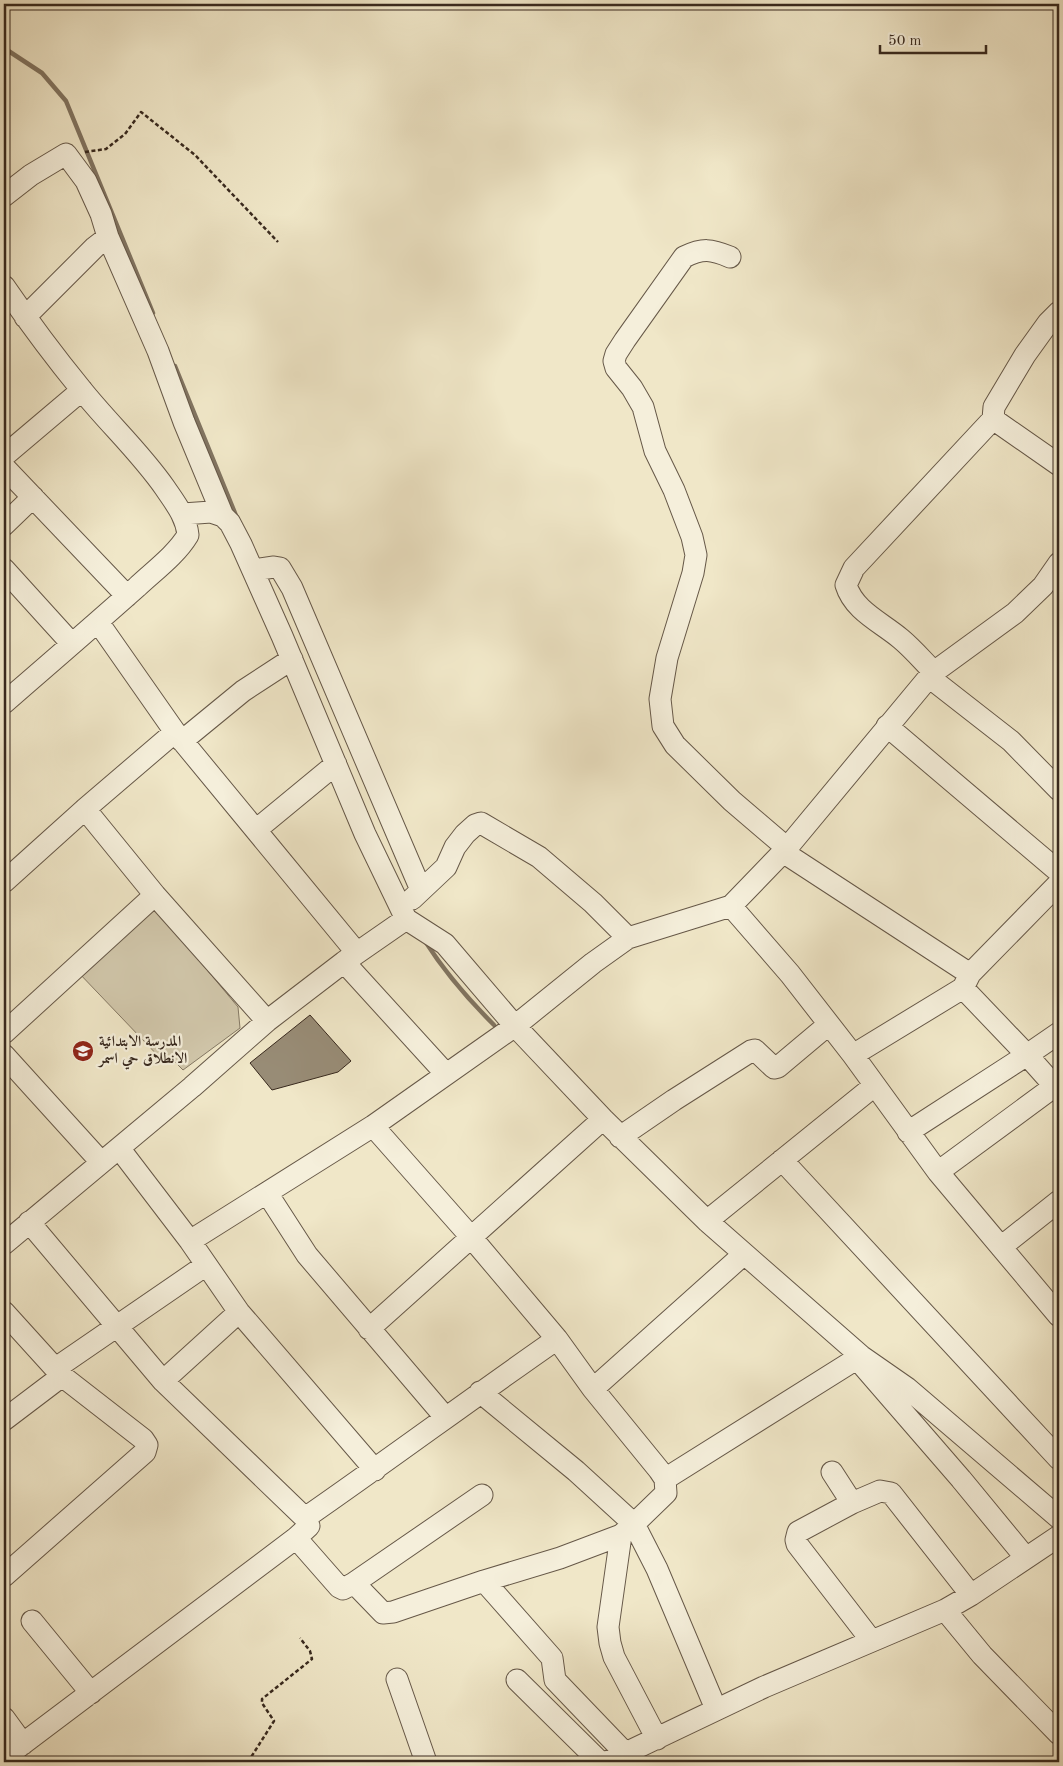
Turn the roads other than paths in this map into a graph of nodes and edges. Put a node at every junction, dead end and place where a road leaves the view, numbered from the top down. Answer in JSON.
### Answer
{"nodes":[{"id":1,"x":4,"y":196,"type":"edge"},
{"id":2,"x":108,"y":237,"type":"junction"},
{"id":3,"x":730,"y":257,"type":"dead end"},
{"id":4,"x":4,"y":286,"type":"edge"},
{"id":5,"x":1059,"y":312,"type":"edge"},
{"id":6,"x":25,"y":317,"type":"junction"},
{"id":7,"x":82,"y":390,"type":"junction"},
{"id":8,"x":993,"y":419,"type":"junction"},
{"id":9,"x":4,"y":456,"type":"edge"},
{"id":10,"x":1057,"y":459,"type":"edge"},
{"id":11,"x":4,"y":467,"type":"edge"},
{"id":12,"x":33,"y":497,"type":"junction"},
{"id":13,"x":183,"y":514,"type":"junction"},
{"id":14,"x":223,"y":516,"type":"junction"},
{"id":15,"x":4,"y":525,"type":"edge"},
{"id":16,"x":1059,"y":563,"type":"edge"},
{"id":17,"x":4,"y":569,"type":"edge"},
{"id":18,"x":253,"y":570,"type":"junction"},
{"id":19,"x":127,"y":596,"type":"junction"},
{"id":20,"x":98,"y":622,"type":"junction"},
{"id":21,"x":72,"y":644,"type":"junction"},
{"id":22,"x":292,"y":659,"type":"junction"},
{"id":23,"x":931,"y":674,"type":"junction"},
{"id":24,"x":4,"y":703,"type":"edge"},
{"id":25,"x":887,"y":726,"type":"junction"},
{"id":26,"x":179,"y":736,"type":"junction"},
{"id":27,"x":336,"y":764,"type":"junction"},
{"id":28,"x":1059,"y":790,"type":"edge"},
{"id":29,"x":85,"y":809,"type":"junction"},
{"id":30,"x":256,"y":830,"type":"junction"},
{"id":31,"x":785,"y":850,"type":"junction"},
{"id":32,"x":1059,"y":872,"type":"edge"},
{"id":33,"x":4,"y":882,"type":"edge"},
{"id":34,"x":1059,"y":883,"type":"edge"},
{"id":35,"x":421,"y":890,"type":"junction"},
{"id":36,"x":155,"y":895,"type":"junction"},
{"id":37,"x":730,"y":906,"type":"junction"},
{"id":38,"x":404,"y":914,"type":"junction"},
{"id":39,"x":628,"y":938,"type":"junction"},
{"id":40,"x":350,"y":957,"type":"junction"},
{"id":41,"x":966,"y":981,"type":"junction"},
{"id":42,"x":267,"y":1021,"type":"junction"},
{"id":43,"x":828,"y":1025,"type":"junction"},
{"id":44,"x":515,"y":1026,"type":"junction"},
{"id":45,"x":1059,"y":1032,"type":"edge"},
{"id":46,"x":4,"y":1033,"type":"edge"},
{"id":47,"x":1028,"y":1055,"type":"junction"},
{"id":48,"x":853,"y":1056,"type":"junction"},
{"id":49,"x":6,"y":1062,"type":"edge"},
{"id":50,"x":446,"y":1074,"type":"junction"},
{"id":51,"x":874,"y":1086,"type":"junction"},
{"id":52,"x":1058,"y":1087,"type":"edge"},
{"id":53,"x":603,"y":1119,"type":"junction"},
{"id":54,"x":373,"y":1126,"type":"junction"},
{"id":55,"x":908,"y":1132,"type":"junction"},
{"id":56,"x":620,"y":1137,"type":"junction"},
{"id":57,"x":119,"y":1148,"type":"junction"},
{"id":58,"x":782,"y":1160,"type":"junction"},
{"id":59,"x":101,"y":1162,"type":"junction"},
{"id":60,"x":938,"y":1172,"type":"junction"},
{"id":61,"x":267,"y":1193,"type":"junction"},
{"id":62,"x":1059,"y":1201,"type":"edge"},
{"id":63,"x":707,"y":1221,"type":"junction"},
{"id":64,"x":29,"y":1222,"type":"junction"},
{"id":65,"x":471,"y":1237,"type":"junction"},
{"id":66,"x":190,"y":1241,"type":"junction"},
{"id":67,"x":4,"y":1244,"type":"edge"},
{"id":68,"x":1001,"y":1247,"type":"junction"},
{"id":69,"x":744,"y":1254,"type":"junction"},
{"id":70,"x":206,"y":1265,"type":"junction"},
{"id":71,"x":4,"y":1312,"type":"edge"},
{"id":72,"x":239,"y":1312,"type":"junction"},
{"id":73,"x":1059,"y":1316,"type":"edge"},
{"id":74,"x":117,"y":1326,"type":"junction"},
{"id":75,"x":368,"y":1329,"type":"junction"},
{"id":76,"x":557,"y":1339,"type":"junction"},
{"id":77,"x":859,"y":1357,"type":"junction"},
{"id":78,"x":59,"y":1372,"type":"junction"},
{"id":79,"x":163,"y":1381,"type":"junction"},
{"id":80,"x":593,"y":1389,"type":"junction"},
{"id":81,"x":480,"y":1392,"type":"junction"},
{"id":82,"x":445,"y":1417,"type":"junction"},
{"id":83,"x":4,"y":1420,"type":"edge"},
{"id":84,"x":1059,"y":1459,"type":"edge"},
{"id":85,"x":375,"y":1470,"type":"junction"},
{"id":86,"x":832,"y":1472,"type":"dead end"},
{"id":87,"x":665,"y":1479,"type":"junction"},
{"id":88,"x":482,"y":1496,"type":"dead end"},
{"id":89,"x":852,"y":1503,"type":"junction"},
{"id":90,"x":305,"y":1518,"type":"junction"},
{"id":91,"x":1059,"y":1518,"type":"edge"},
{"id":92,"x":627,"y":1529,"type":"junction"},
{"id":93,"x":1059,"y":1536,"type":"edge"},
{"id":94,"x":296,"y":1538,"type":"junction"},
{"id":95,"x":1026,"y":1558,"type":"junction"},
{"id":96,"x":4,"y":1576,"type":"edge"},
{"id":97,"x":484,"y":1581,"type":"junction"},
{"id":98,"x":354,"y":1583,"type":"junction"},
{"id":99,"x":971,"y":1595,"type":"junction"},
{"id":100,"x":945,"y":1610,"type":"junction"},
{"id":101,"x":32,"y":1621,"type":"dead end"},
{"id":102,"x":871,"y":1640,"type":"junction"},
{"id":103,"x":397,"y":1679,"type":"dead end"},
{"id":104,"x":517,"y":1680,"type":"dead end"},
{"id":105,"x":91,"y":1693,"type":"junction"},
{"id":106,"x":716,"y":1709,"type":"junction"},
{"id":107,"x":4,"y":1718,"type":"edge"},
{"id":108,"x":1059,"y":1734,"type":"edge"},
{"id":109,"x":657,"y":1739,"type":"junction"},
{"id":110,"x":23,"y":1744,"type":"junction"},
{"id":111,"x":4,"y":1758,"type":"edge"},
{"id":112,"x":617,"y":1758,"type":"edge"},
{"id":113,"x":426,"y":1762,"type":"edge"},
{"id":114,"x":600,"y":1762,"type":"edge"}],
"edges":[{"from":1,"to":2,"type":"street"},
{"from":2,"to":6,"type":"street"},
{"from":2,"to":14,"type":"street"},
{"from":3,"to":31,"type":"street"},
{"from":4,"to":6,"type":"street"},
{"from":5,"to":8,"type":"street"},
{"from":6,"to":7,"type":"street"},
{"from":7,"to":9,"type":"street"},
{"from":7,"to":13,"type":"street"},
{"from":8,"to":10,"type":"street"},
{"from":8,"to":23,"type":"street"},
{"from":11,"to":12,"type":"street"},
{"from":12,"to":15,"type":"street"},
{"from":12,"to":19,"type":"street"},
{"from":13,"to":14,"type":"street"},
{"from":13,"to":19,"type":"street"},
{"from":14,"to":18,"type":"street"},
{"from":16,"to":23,"type":"street"},
{"from":17,"to":21,"type":"street"},
{"from":18,"to":22,"type":"street"},
{"from":18,"to":35,"type":"street"},
{"from":19,"to":20,"type":"street"},
{"from":20,"to":21,"type":"street"},
{"from":20,"to":26,"type":"street"},
{"from":21,"to":24,"type":"street"},
{"from":22,"to":26,"type":"street"},
{"from":22,"to":27,"type":"street"},
{"from":23,"to":25,"type":"street"},
{"from":23,"to":28,"type":"street"},
{"from":25,"to":31,"type":"street"},
{"from":25,"to":32,"type":"street"},
{"from":26,"to":29,"type":"street"},
{"from":26,"to":30,"type":"street"},
{"from":27,"to":30,"type":"street"},
{"from":27,"to":38,"type":"street"},
{"from":29,"to":33,"type":"street"},
{"from":29,"to":36,"type":"street"},
{"from":30,"to":40,"type":"street"},
{"from":31,"to":37,"type":"street"},
{"from":31,"to":41,"type":"street"},
{"from":34,"to":41,"type":"street"},
{"from":35,"to":38,"type":"street"},
{"from":35,"to":39,"type":"street"},
{"from":36,"to":42,"type":"street"},
{"from":36,"to":46,"type":"street"},
{"from":37,"to":39,"type":"street"},
{"from":37,"to":43,"type":"street"},
{"from":38,"to":40,"type":"street"},
{"from":38,"to":44,"type":"street"},
{"from":39,"to":44,"type":"street"},
{"from":40,"to":42,"type":"street"},
{"from":40,"to":50,"type":"street"},
{"from":41,"to":47,"type":"street"},
{"from":41,"to":48,"type":"street"},
{"from":42,"to":57,"type":"street"},
{"from":43,"to":48,"type":"street"},
{"from":43,"to":56,"type":"street"},
{"from":44,"to":50,"type":"street"},
{"from":44,"to":53,"type":"street"},
{"from":45,"to":47,"type":"street"},
{"from":47,"to":52,"type":"street"},
{"from":47,"to":55,"type":"street"},
{"from":48,"to":51,"type":"street"},
{"from":49,"to":59,"type":"street"},
{"from":50,"to":54,"type":"street"},
{"from":51,"to":55,"type":"street"},
{"from":51,"to":58,"type":"street"},
{"from":52,"to":60,"type":"street"},
{"from":53,"to":56,"type":"street"},
{"from":53,"to":65,"type":"street"},
{"from":54,"to":61,"type":"street"},
{"from":54,"to":65,"type":"street"},
{"from":55,"to":60,"type":"street"},
{"from":56,"to":63,"type":"street"},
{"from":57,"to":59,"type":"street"},
{"from":57,"to":66,"type":"street"},
{"from":58,"to":63,"type":"street"},
{"from":58,"to":84,"type":"street"},
{"from":59,"to":64,"type":"street"},
{"from":60,"to":68,"type":"street"},
{"from":61,"to":66,"type":"street"},
{"from":61,"to":75,"type":"street"},
{"from":62,"to":68,"type":"street"},
{"from":63,"to":69,"type":"street"},
{"from":64,"to":67,"type":"street"},
{"from":64,"to":74,"type":"street"},
{"from":65,"to":75,"type":"street"},
{"from":65,"to":76,"type":"street"},
{"from":66,"to":70,"type":"street"},
{"from":68,"to":73,"type":"street"},
{"from":69,"to":77,"type":"street"},
{"from":69,"to":80,"type":"street"},
{"from":70,"to":72,"type":"street"},
{"from":70,"to":74,"type":"street"},
{"from":71,"to":78,"type":"street"},
{"from":72,"to":79,"type":"street"},
{"from":72,"to":85,"type":"street"},
{"from":74,"to":78,"type":"street"},
{"from":74,"to":79,"type":"street"},
{"from":75,"to":82,"type":"street"},
{"from":76,"to":80,"type":"street"},
{"from":76,"to":81,"type":"street"},
{"from":77,"to":87,"type":"street"},
{"from":77,"to":91,"type":"street"},
{"from":77,"to":95,"type":"street"},
{"from":78,"to":83,"type":"street"},
{"from":78,"to":96,"type":"street"},
{"from":79,"to":90,"type":"street"},
{"from":80,"to":87,"type":"street"},
{"from":81,"to":82,"type":"street"},
{"from":81,"to":92,"type":"street"},
{"from":82,"to":85,"type":"street"},
{"from":85,"to":90,"type":"street"},
{"from":86,"to":89,"type":"street"},
{"from":87,"to":92,"type":"street"},
{"from":88,"to":98,"type":"street"},
{"from":89,"to":99,"type":"street"},
{"from":89,"to":102,"type":"street"},
{"from":90,"to":94,"type":"street"},
{"from":92,"to":97,"type":"street"},
{"from":92,"to":106,"type":"street"},
{"from":92,"to":109,"type":"street"},
{"from":93,"to":95,"type":"street"},
{"from":94,"to":98,"type":"street"},
{"from":94,"to":105,"type":"street"},
{"from":95,"to":99,"type":"street"},
{"from":97,"to":98,"type":"street"},
{"from":97,"to":112,"type":"street"},
{"from":99,"to":100,"type":"street"},
{"from":100,"to":102,"type":"street"},
{"from":100,"to":108,"type":"street"},
{"from":101,"to":105,"type":"street"},
{"from":102,"to":106,"type":"street"},
{"from":103,"to":113,"type":"street"},
{"from":104,"to":114,"type":"street"},
{"from":105,"to":110,"type":"street"},
{"from":106,"to":109,"type":"street"},
{"from":107,"to":110,"type":"street"},
{"from":109,"to":112,"type":"street"},
{"from":110,"to":111,"type":"street"}]}
